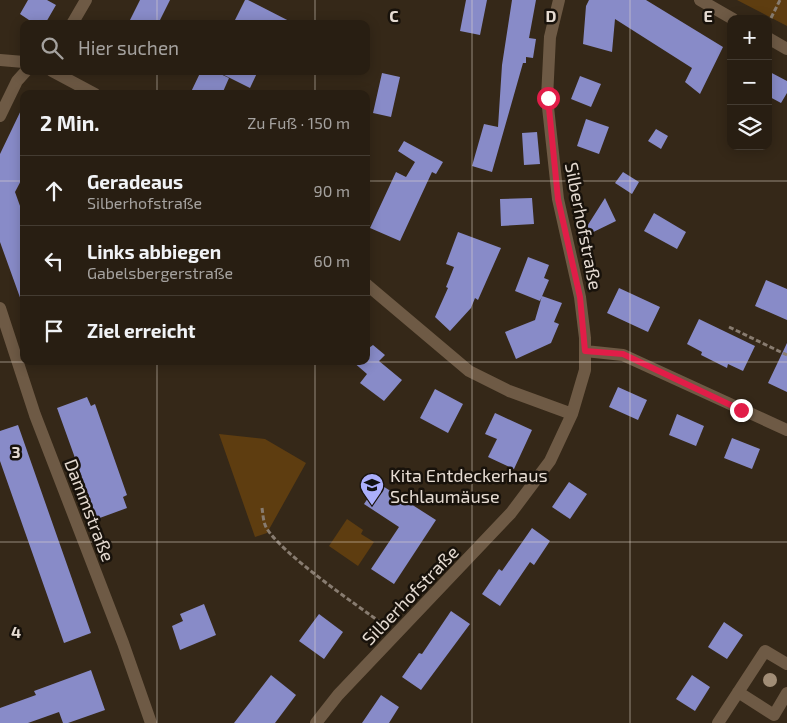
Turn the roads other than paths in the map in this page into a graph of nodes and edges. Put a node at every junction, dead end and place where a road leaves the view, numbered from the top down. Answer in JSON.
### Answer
{"nodes":[{"id":1,"x":86,"y":0,"type":"edge"},
{"id":2,"x":559,"y":0,"type":"edge"},
{"id":3,"x":700,"y":0,"type":"edge"},
{"id":4,"x":727,"y":16,"type":"edge"},
{"id":5,"x":74,"y":20,"type":"edge"},
{"id":6,"x":772,"y":40,"type":"edge"},
{"id":7,"x":787,"y":48,"type":"edge"},
{"id":8,"x":0,"y":60,"type":"edge"},
{"id":9,"x":20,"y":62,"type":"edge"},
{"id":10,"x":22,"y":75,"type":"edge"},
{"id":11,"x":60,"y":75,"type":"edge"},
{"id":12,"x":88,"y":90,"type":"edge"},
{"id":13,"x":0,"y":116,"type":"edge"},
{"id":14,"x":370,"y":287,"type":"edge"},
{"id":15,"x":0,"y":308,"type":"edge"},
{"id":16,"x":585,"y":351,"type":"junction"},
{"id":17,"x":572,"y":414,"type":"junction"},
{"id":18,"x":787,"y":430,"type":"edge"},
{"id":19,"x":787,"y":664,"type":"edge"},
{"id":20,"x":738,"y":692,"type":"junction"},
{"id":21,"x":787,"y":693,"type":"edge"},
{"id":22,"x":151,"y":723,"type":"edge"},
{"id":23,"x":316,"y":723,"type":"edge"},
{"id":24,"x":718,"y":723,"type":"edge"}],
"edges":[{"from":1,"to":5,"type":"street"},
{"from":2,"to":16,"type":"street","name":"Silberhofstraße"},
{"from":3,"to":4,"type":"street"},
{"from":6,"to":7,"type":"street"},
{"from":8,"to":9,"type":"street"},
{"from":10,"to":13,"type":"street"},
{"from":11,"to":12,"type":"street"},
{"from":14,"to":17,"type":"street"},
{"from":15,"to":22,"type":"street","name":"Dammstraße"},
{"from":16,"to":17,"type":"street","name":"Silberhofstraße"},
{"from":16,"to":18,"type":"street"},
{"from":17,"to":23,"type":"street","name":"Silberhofstraße"},
{"from":19,"to":20,"type":"street"},
{"from":20,"to":21,"type":"street"},
{"from":20,"to":24,"type":"street"}]}
